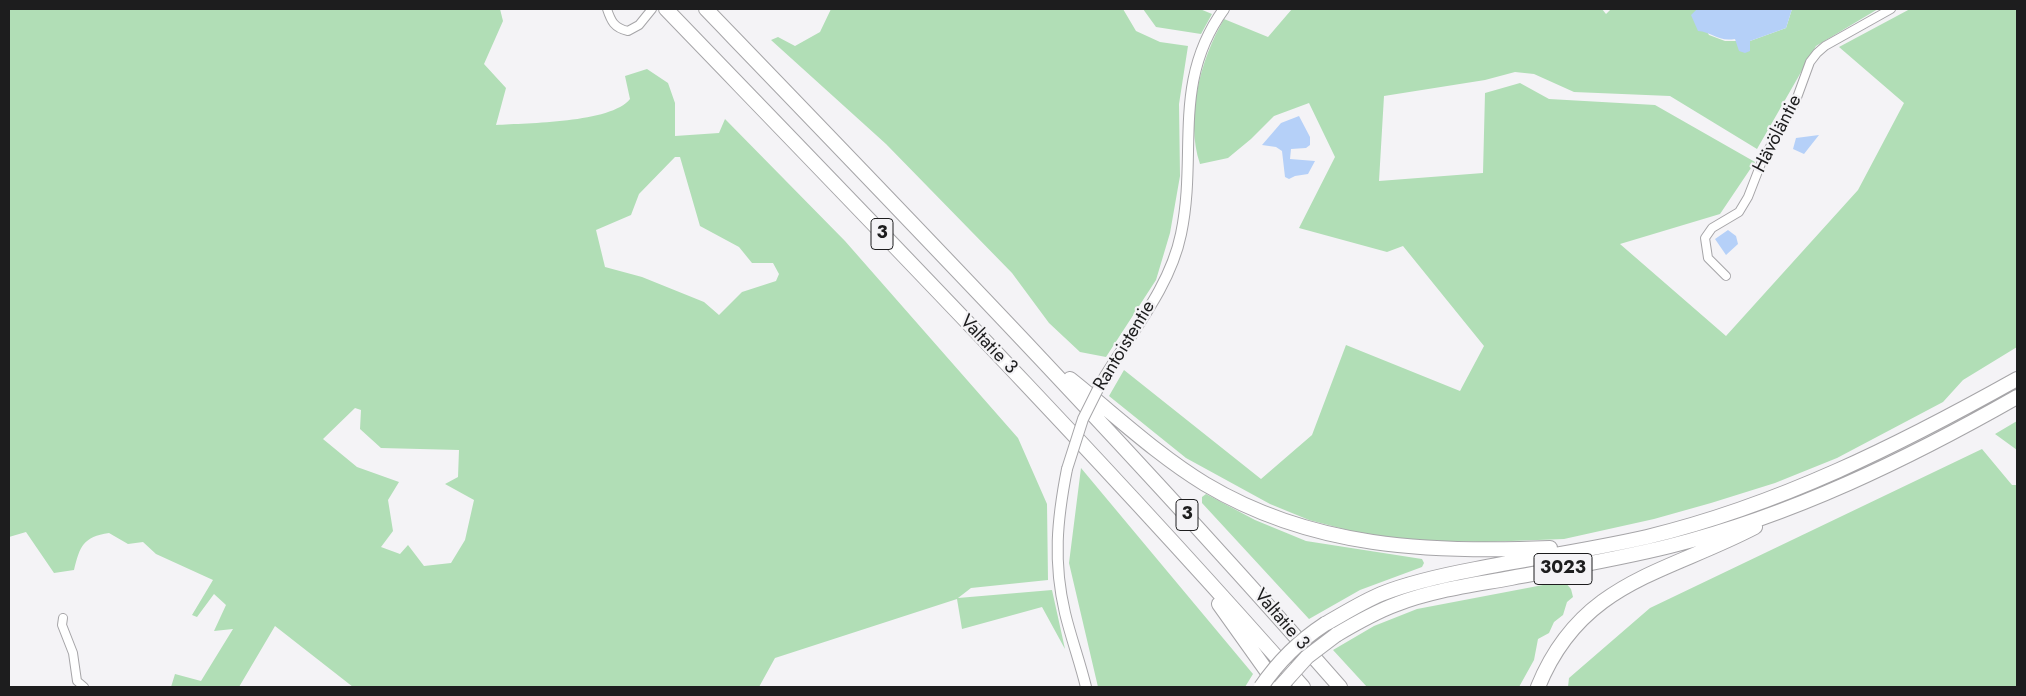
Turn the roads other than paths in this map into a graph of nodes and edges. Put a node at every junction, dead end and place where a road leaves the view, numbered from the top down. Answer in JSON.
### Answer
{"nodes":[{"id":1,"x":607,"y":9,"type":"edge"},
{"id":2,"x":652,"y":9,"type":"edge"},
{"id":3,"x":666,"y":9,"type":"edge"},
{"id":4,"x":706,"y":9,"type":"edge"},
{"id":5,"x":1224,"y":9,"type":"edge"},
{"id":6,"x":1891,"y":9,"type":"edge"},
{"id":7,"x":1726,"y":276,"type":"dead end"},
{"id":8,"x":1030,"y":347,"type":"junction"},
{"id":9,"x":2017,"y":379,"type":"edge"},
{"id":10,"x":2017,"y":397,"type":"edge"},
{"id":11,"x":1793,"y":506,"type":"junction"},
{"id":12,"x":1606,"y":546,"type":"junction"},
{"id":13,"x":1185,"y":554,"type":"junction"},
{"id":14,"x":63,"y":618,"type":"dead end"},
{"id":15,"x":84,"y":687,"type":"edge"},
{"id":16,"x":1086,"y":687,"type":"edge"},
{"id":17,"x":1261,"y":687,"type":"edge"},
{"id":18,"x":1280,"y":687,"type":"edge"},
{"id":19,"x":1302,"y":687,"type":"edge"},
{"id":20,"x":1340,"y":687,"type":"edge"},
{"id":21,"x":1538,"y":687,"type":"edge"}],
"edges":[{"from":1,"to":2,"type":"street"},
{"from":3,"to":13,"type":"highway","name":"Valtatie 3","number":"3"},
{"from":4,"to":8,"type":"highway","name":"Valtatie 3","number":"3"},
{"from":5,"to":16,"type":"street","name":"Rantoistentie","bridge":true},
{"from":6,"to":7,"type":"street","name":"Hävöläntie"},
{"from":8,"to":12,"type":"highway"},
{"from":8,"to":20,"type":"highway","name":"Valtatie 3","number":"3"},
{"from":9,"to":12,"type":"highway","number":"3023"},
{"from":10,"to":11,"type":"highway","number":"3023"},
{"from":11,"to":18,"type":"highway","number":"3023","bridge":true},
{"from":11,"to":21,"type":"highway"},
{"from":12,"to":17,"type":"highway","number":"3023","bridge":true},
{"from":13,"to":18,"type":"highway"},
{"from":13,"to":19,"type":"highway","name":"Valtatie 3","number":"3"},
{"from":14,"to":15,"type":"street"}]}
